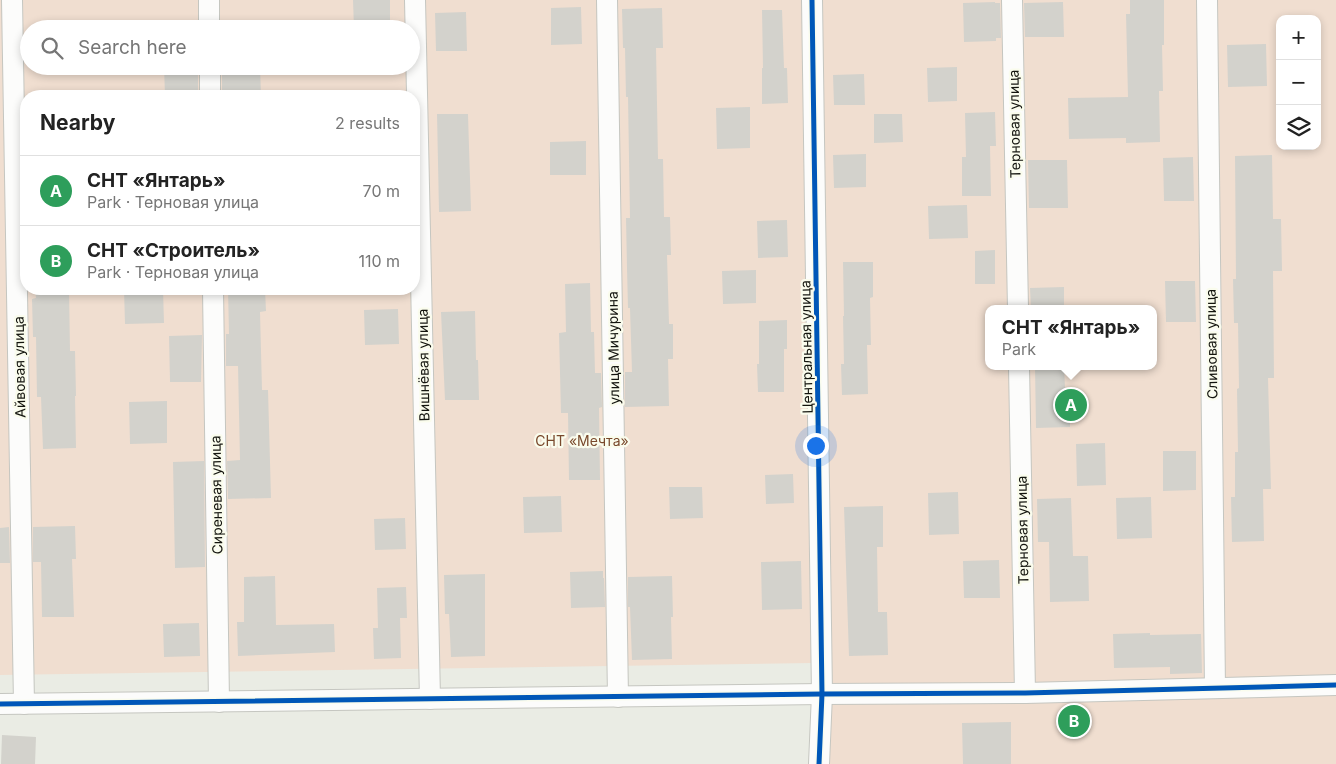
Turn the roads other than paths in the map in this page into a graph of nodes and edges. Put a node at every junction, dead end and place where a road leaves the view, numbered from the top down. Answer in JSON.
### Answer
{"nodes":[{"id":1,"x":12,"y":0,"type":"edge"},
{"id":2,"x":209,"y":0,"type":"edge"},
{"id":3,"x":415,"y":0,"type":"edge"},
{"id":4,"x":608,"y":0,"type":"edge"},
{"id":5,"x":812,"y":0,"type":"edge"},
{"id":6,"x":1012,"y":0,"type":"edge"},
{"id":7,"x":1207,"y":0,"type":"edge"},
{"id":8,"x":209,"y":20,"type":"edge"},
{"id":9,"x":415,"y":20,"type":"edge"},
{"id":10,"x":210,"y":75,"type":"edge"},
{"id":11,"x":417,"y":75,"type":"edge"},
{"id":12,"x":210,"y":90,"type":"edge"},
{"id":13,"x":417,"y":90,"type":"edge"},
{"id":14,"x":420,"y":233,"type":"edge"},
{"id":15,"x":213,"y":295,"type":"edge"},
{"id":16,"x":1018,"y":305,"type":"edge"},
{"id":17,"x":1019,"y":370,"type":"edge"},
{"id":18,"x":1336,"y":685,"type":"edge"},
{"id":19,"x":1214,"y":688,"type":"junction"},
{"id":20,"x":1025,"y":693,"type":"junction"},
{"id":21,"x":822,"y":694,"type":"junction"},
{"id":22,"x":618,"y":697,"type":"junction"},
{"id":23,"x":430,"y":699,"type":"junction"},
{"id":24,"x":219,"y":702,"type":"junction"},
{"id":25,"x":0,"y":704,"type":"edge"},
{"id":26,"x":24,"y":704,"type":"junction"},
{"id":27,"x":819,"y":764,"type":"edge"}],
"edges":[{"from":1,"to":26,"type":"street","name":"Айвовая улица"},
{"from":2,"to":8,"type":"street"},
{"from":3,"to":9,"type":"street","name":"Вишнёвая улица"},
{"from":4,"to":22,"type":"street","name":"улица Мичурина"},
{"from":5,"to":21,"type":"street","name":"Центральная улица"},
{"from":6,"to":16,"type":"street","name":"Терновая улица"},
{"from":7,"to":19,"type":"street","name":"Сливовая улица"},
{"from":10,"to":12,"type":"street"},
{"from":11,"to":13,"type":"street","name":"Вишнёвая улица"},
{"from":14,"to":23,"type":"street","name":"Вишнёвая улица"},
{"from":15,"to":24,"type":"street","name":"Сиреневая улица"},
{"from":17,"to":20,"type":"street","name":"Терновая улица"},
{"from":18,"to":19,"type":"street"},
{"from":19,"to":20,"type":"street"},
{"from":20,"to":21,"type":"street"},
{"from":21,"to":22,"type":"street"},
{"from":21,"to":27,"type":"street","name":"Центральная улица"},
{"from":22,"to":23,"type":"street"},
{"from":23,"to":24,"type":"street"},
{"from":24,"to":26,"type":"street"},
{"from":25,"to":26,"type":"street"}]}
